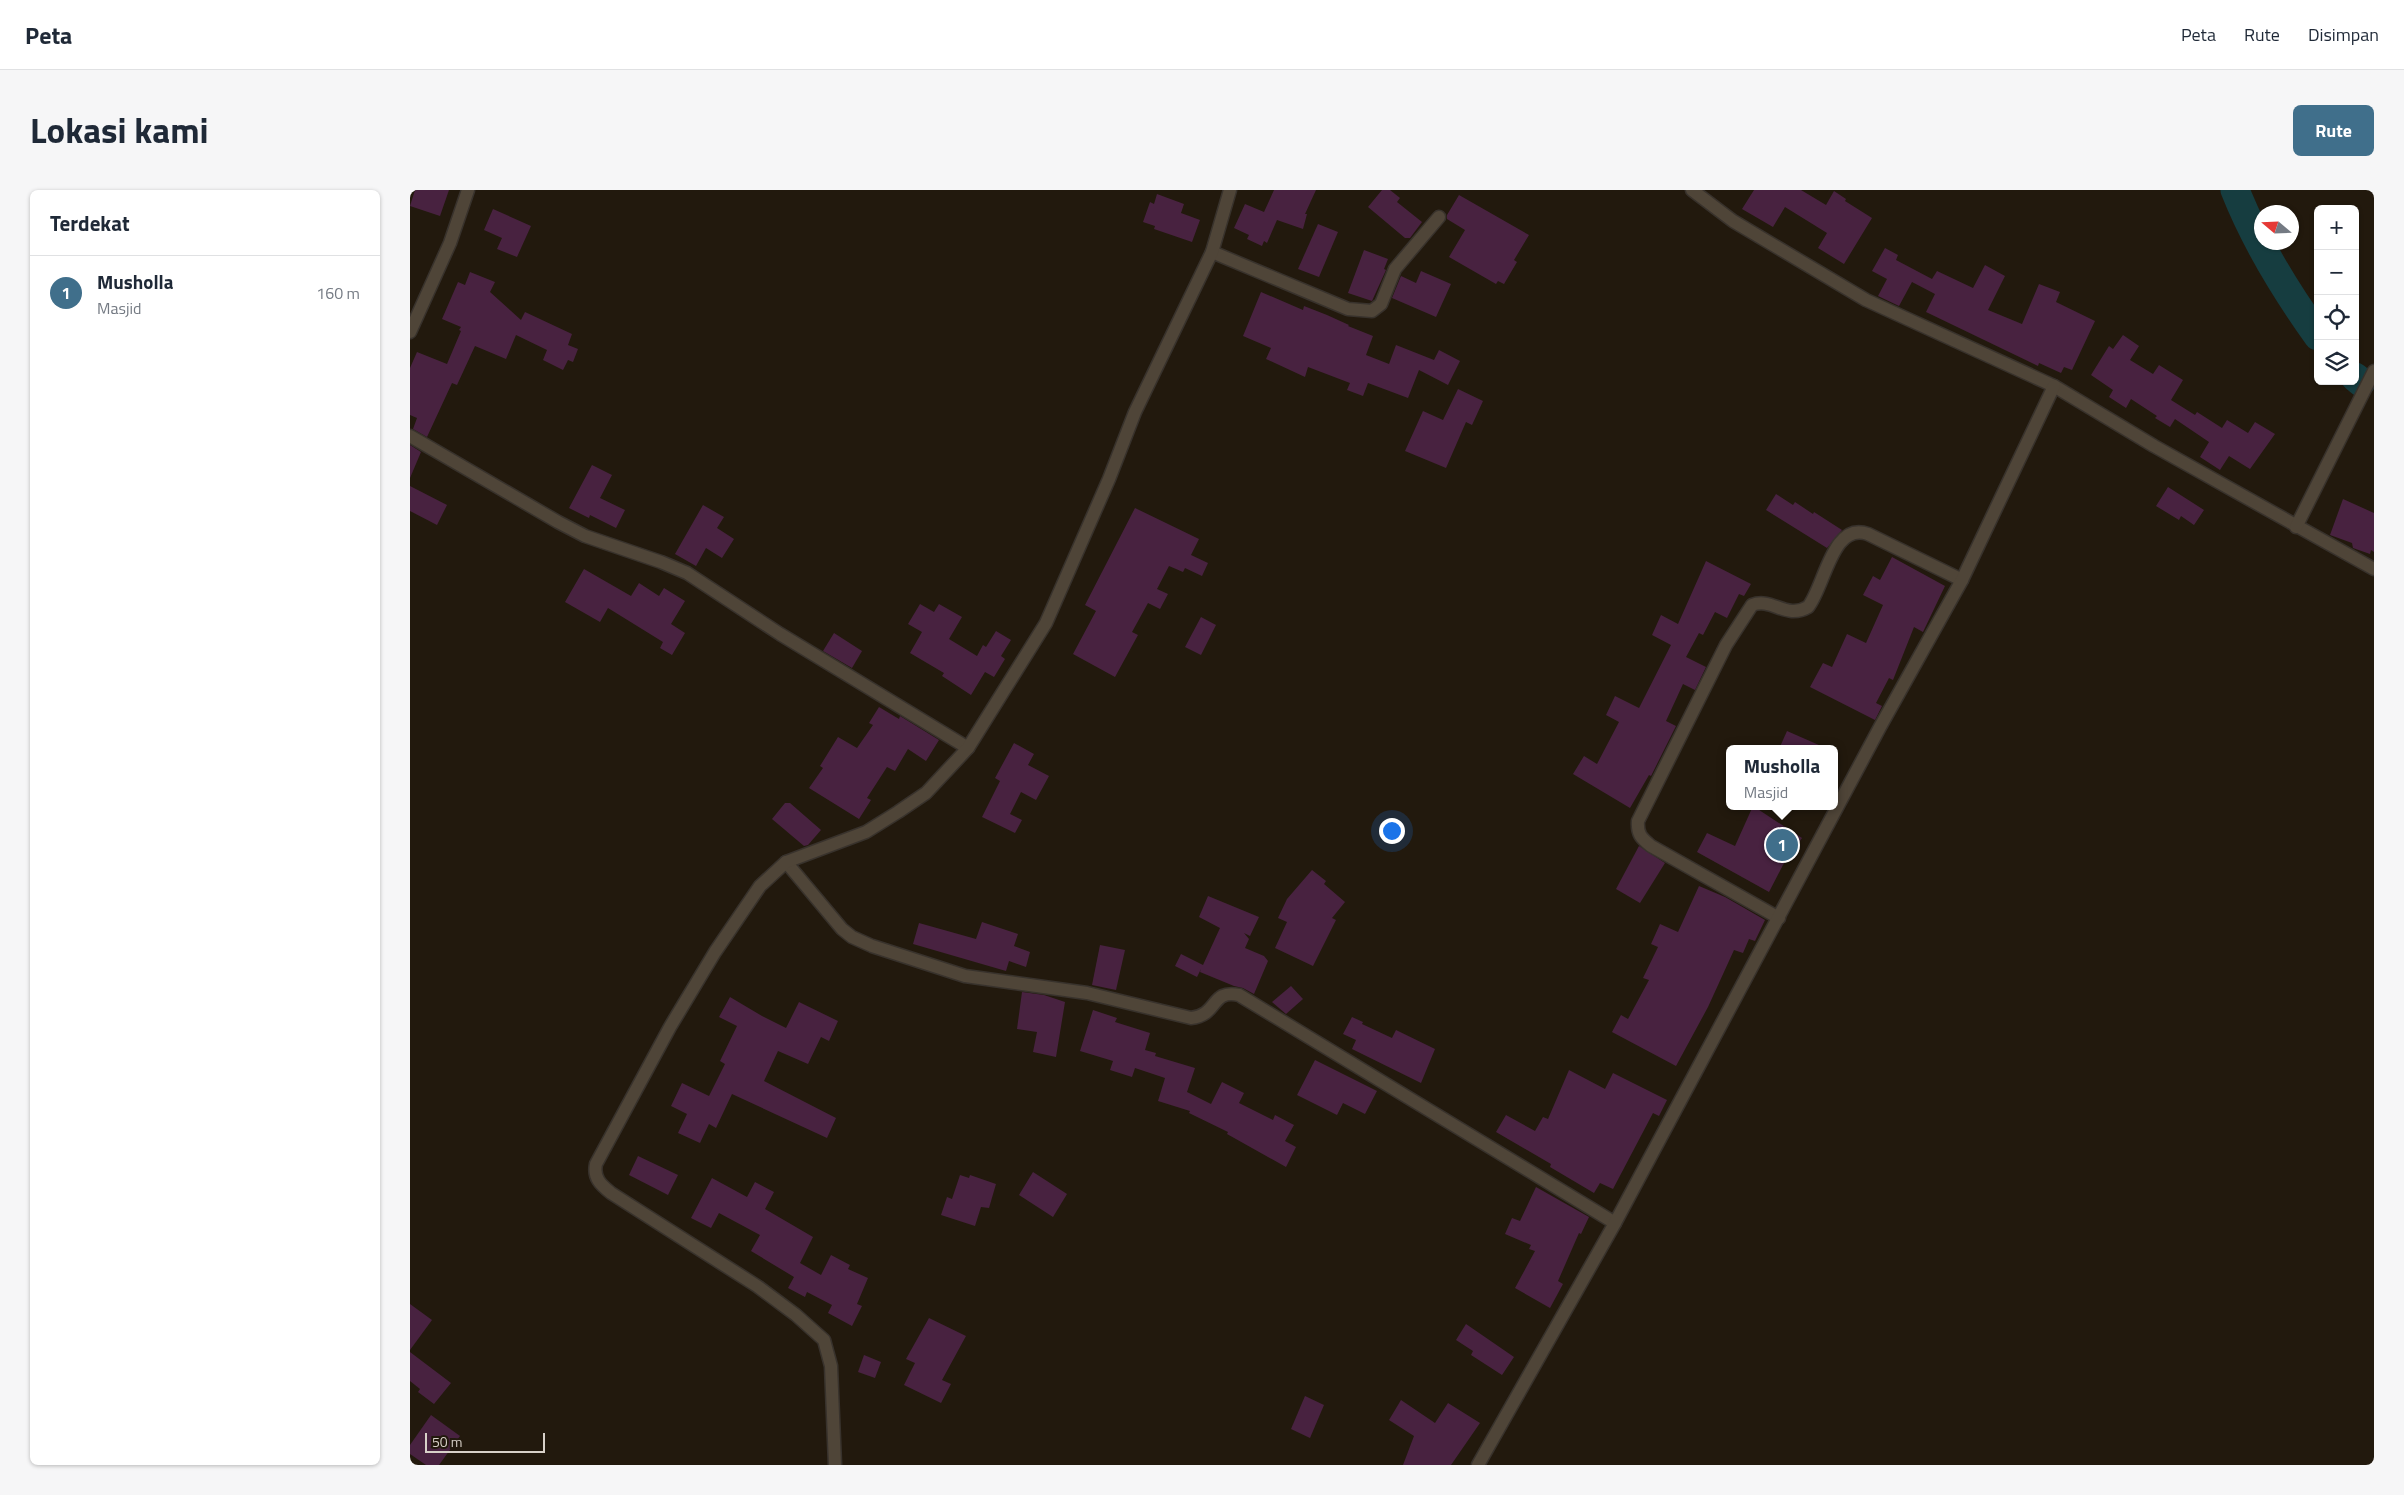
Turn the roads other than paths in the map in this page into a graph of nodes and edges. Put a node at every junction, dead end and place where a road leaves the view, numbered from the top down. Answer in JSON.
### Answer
{"nodes":[{"id":1,"x":468,"y":190,"type":"edge"},
{"id":2,"x":1230,"y":190,"type":"edge"},
{"id":3,"x":1694,"y":190,"type":"edge"},
{"id":4,"x":1439,"y":218,"type":"dead end"},
{"id":5,"x":1212,"y":252,"type":"junction"},
{"id":6,"x":410,"y":332,"type":"edge"},
{"id":7,"x":2374,"y":371,"type":"edge"},
{"id":8,"x":2054,"y":386,"type":"junction"},
{"id":9,"x":410,"y":436,"type":"edge"},
{"id":10,"x":2296,"y":527,"type":"junction"},
{"id":11,"x":2374,"y":569,"type":"edge"},
{"id":12,"x":1962,"y":580,"type":"junction"},
{"id":13,"x":968,"y":748,"type":"junction"},
{"id":14,"x":1838,"y":806,"type":"edge"},
{"id":15,"x":1836,"y":810,"type":"edge"},
{"id":16,"x":786,"y":862,"type":"junction"},
{"id":17,"x":1779,"y":918,"type":"junction"},
{"id":18,"x":1615,"y":1222,"type":"junction"},
{"id":19,"x":835,"y":1465,"type":"edge"},
{"id":20,"x":1478,"y":1465,"type":"edge"}],
"edges":[{"from":1,"to":6,"type":"street"},
{"from":2,"to":5,"type":"street"},
{"from":3,"to":8,"type":"street"},
{"from":4,"to":5,"type":"street"},
{"from":5,"to":13,"type":"street"},
{"from":7,"to":10,"type":"street"},
{"from":8,"to":10,"type":"street"},
{"from":8,"to":12,"type":"street"},
{"from":9,"to":13,"type":"street"},
{"from":10,"to":11,"type":"street"},
{"from":12,"to":14,"type":"street"},
{"from":12,"to":17,"type":"street"},
{"from":13,"to":16,"type":"street"},
{"from":15,"to":17,"type":"street"},
{"from":16,"to":18,"type":"street"},
{"from":16,"to":19,"type":"street"},
{"from":17,"to":18,"type":"street"},
{"from":18,"to":20,"type":"street"}]}
